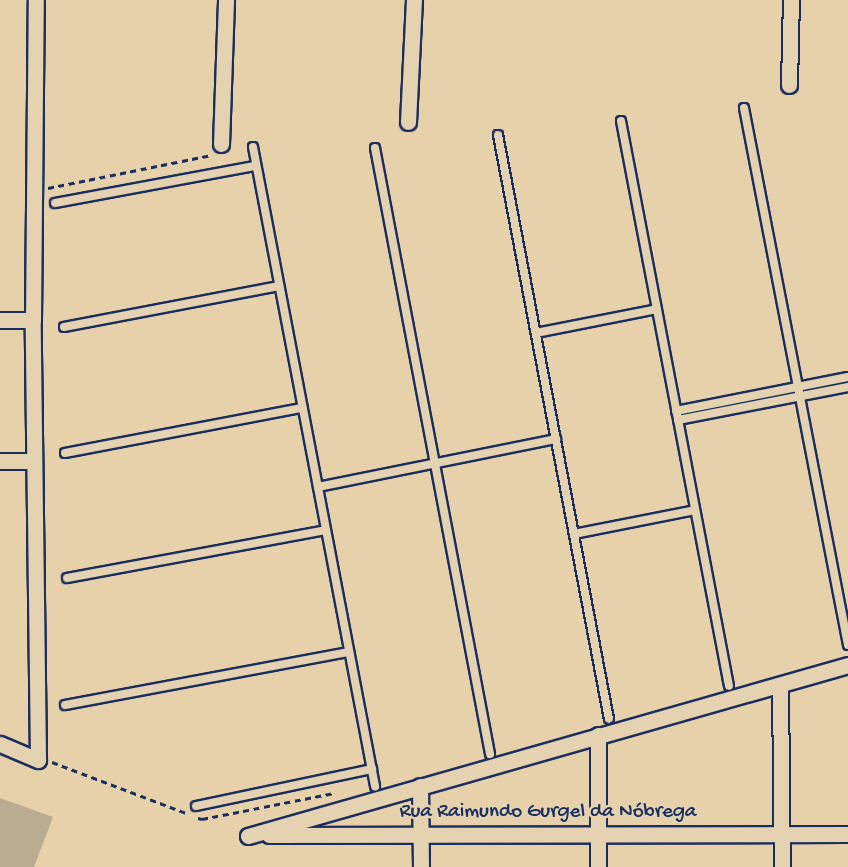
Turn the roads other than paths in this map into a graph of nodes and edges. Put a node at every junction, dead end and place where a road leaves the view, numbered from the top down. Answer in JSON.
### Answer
{"nodes":[{"id":1,"x":36,"y":0,"type":"edge"},
{"id":2,"x":226,"y":0,"type":"edge"},
{"id":3,"x":414,"y":0,"type":"edge"},
{"id":4,"x":791,"y":0,"type":"edge"},
{"id":5,"x":789,"y":85,"type":"dead end"},
{"id":6,"x":744,"y":108,"type":"dead end"},
{"id":7,"x":621,"y":121,"type":"dead end"},
{"id":8,"x":408,"y":122,"type":"dead end"},
{"id":9,"x":498,"y":135,"type":"dead end"},
{"id":10,"x":253,"y":147,"type":"dead end"},
{"id":11,"x":375,"y":148,"type":"dead end"},
{"id":12,"x":220,"y":149,"type":"road end"},
{"id":13,"x":255,"y":166,"type":"junction"},
{"id":14,"x":54,"y":203,"type":"dead end"},
{"id":15,"x":279,"y":286,"type":"junction"},
{"id":16,"x":657,"y":309,"type":"junction"},
{"id":17,"x":0,"y":320,"type":"edge"},
{"id":18,"x":33,"y":320,"type":"junction"},
{"id":19,"x":64,"y":327,"type":"dead end"},
{"id":20,"x":536,"y":333,"type":"junction"},
{"id":21,"x":848,"y":377,"type":"edge"},
{"id":22,"x":799,"y":386,"type":"junction"},
{"id":23,"x":848,"y":387,"type":"edge"},
{"id":24,"x":800,"y":396,"type":"junction"},
{"id":25,"x":302,"y":408,"type":"junction"},
{"id":26,"x":676,"y":411,"type":"junction"},
{"id":27,"x":678,"y":420,"type":"junction"},
{"id":28,"x":556,"y":439,"type":"junction"},
{"id":29,"x":65,"y":453,"type":"dead end"},
{"id":30,"x":0,"y":461,"type":"edge"},
{"id":31,"x":34,"y":461,"type":"junction"},
{"id":32,"x":436,"y":462,"type":"junction"},
{"id":33,"x":318,"y":487,"type":"junction"},
{"id":34,"x":695,"y":510,"type":"junction"},
{"id":35,"x":326,"y":530,"type":"junction"},
{"id":36,"x":574,"y":534,"type":"junction"},
{"id":37,"x":67,"y":578,"type":"dead end"},
{"id":38,"x":848,"y":645,"type":"edge"},
{"id":39,"x":349,"y":652,"type":"junction"},
{"id":40,"x":848,"y":665,"type":"edge"},
{"id":41,"x":780,"y":685,"type":"junction"},
{"id":42,"x":729,"y":686,"type":"dead end"},
{"id":43,"x":65,"y":705,"type":"dead end"},
{"id":44,"x":609,"y":718,"type":"dead end"},
{"id":45,"x":598,"y":735,"type":"junction"},
{"id":46,"x":0,"y":744,"type":"edge"},
{"id":47,"x":490,"y":754,"type":"dead end"},
{"id":48,"x":372,"y":769,"type":"junction"},
{"id":49,"x":375,"y":786,"type":"dead end"},
{"id":50,"x":420,"y":786,"type":"junction"},
{"id":51,"x":196,"y":807,"type":"dead end"},
{"id":52,"x":598,"y":833,"type":"junction"},
{"id":53,"x":783,"y":833,"type":"junction"},
{"id":54,"x":421,"y":834,"type":"junction"},
{"id":55,"x":848,"y":834,"type":"edge"},
{"id":56,"x":421,"y":867,"type":"edge"},
{"id":57,"x":598,"y":867,"type":"edge"},
{"id":58,"x":782,"y":867,"type":"edge"}],
"edges":[{"from":1,"to":18,"type":"street"},
{"from":2,"to":12,"type":"street"},
{"from":3,"to":8,"type":"street"},
{"from":4,"to":5,"type":"street"},
{"from":6,"to":22,"type":"lane"},
{"from":7,"to":16,"type":"lane"},
{"from":9,"to":20,"type":"lane"},
{"from":10,"to":13,"type":"lane"},
{"from":11,"to":32,"type":"lane"},
{"from":13,"to":14,"type":"lane"},
{"from":13,"to":15,"type":"lane"},
{"from":15,"to":19,"type":"lane"},
{"from":15,"to":25,"type":"lane"},
{"from":16,"to":20,"type":"lane"},
{"from":16,"to":26,"type":"lane"},
{"from":17,"to":18,"type":"street"},
{"from":18,"to":31,"type":"street"},
{"from":20,"to":28,"type":"lane"},
{"from":21,"to":22,"type":"lane"},
{"from":22,"to":24,"type":"lane"},
{"from":22,"to":26,"type":"lane"},
{"from":23,"to":24,"type":"lane"},
{"from":24,"to":27,"type":"lane"},
{"from":24,"to":38,"type":"lane"},
{"from":25,"to":29,"type":"lane"},
{"from":25,"to":33,"type":"lane"},
{"from":26,"to":27,"type":"lane"},
{"from":27,"to":34,"type":"lane"},
{"from":28,"to":32,"type":"lane"},
{"from":28,"to":36,"type":"lane"},
{"from":30,"to":31,"type":"street"},
{"from":31,"to":46,"type":"street"},
{"from":32,"to":33,"type":"lane"},
{"from":32,"to":47,"type":"lane"},
{"from":33,"to":35,"type":"lane"},
{"from":34,"to":36,"type":"lane"},
{"from":34,"to":42,"type":"lane"},
{"from":35,"to":37,"type":"lane"},
{"from":35,"to":39,"type":"lane"},
{"from":36,"to":44,"type":"lane"},
{"from":39,"to":43,"type":"lane"},
{"from":39,"to":48,"type":"lane"},
{"from":40,"to":41,"type":"street"},
{"from":41,"to":45,"type":"street"},
{"from":41,"to":53,"type":"street"},
{"from":45,"to":50,"type":"street"},
{"from":45,"to":52,"type":"street"},
{"from":48,"to":49,"type":"lane"},
{"from":48,"to":51,"type":"lane"},
{"from":50,"to":54,"type":"street"},
{"from":50,"to":54,"type":"street","name":"Rua Raimundo Gurgel da Nóbrega"},
{"from":52,"to":53,"type":"street","name":"Rua Raimundo Gurgel da Nóbrega"},
{"from":52,"to":54,"type":"street","name":"Rua Raimundo Gurgel da Nóbrega"},
{"from":52,"to":57,"type":"street"},
{"from":53,"to":55,"type":"street","name":"Rua Raimundo Gurgel da Nóbrega"},
{"from":53,"to":58,"type":"street"},
{"from":54,"to":56,"type":"street"}]}
